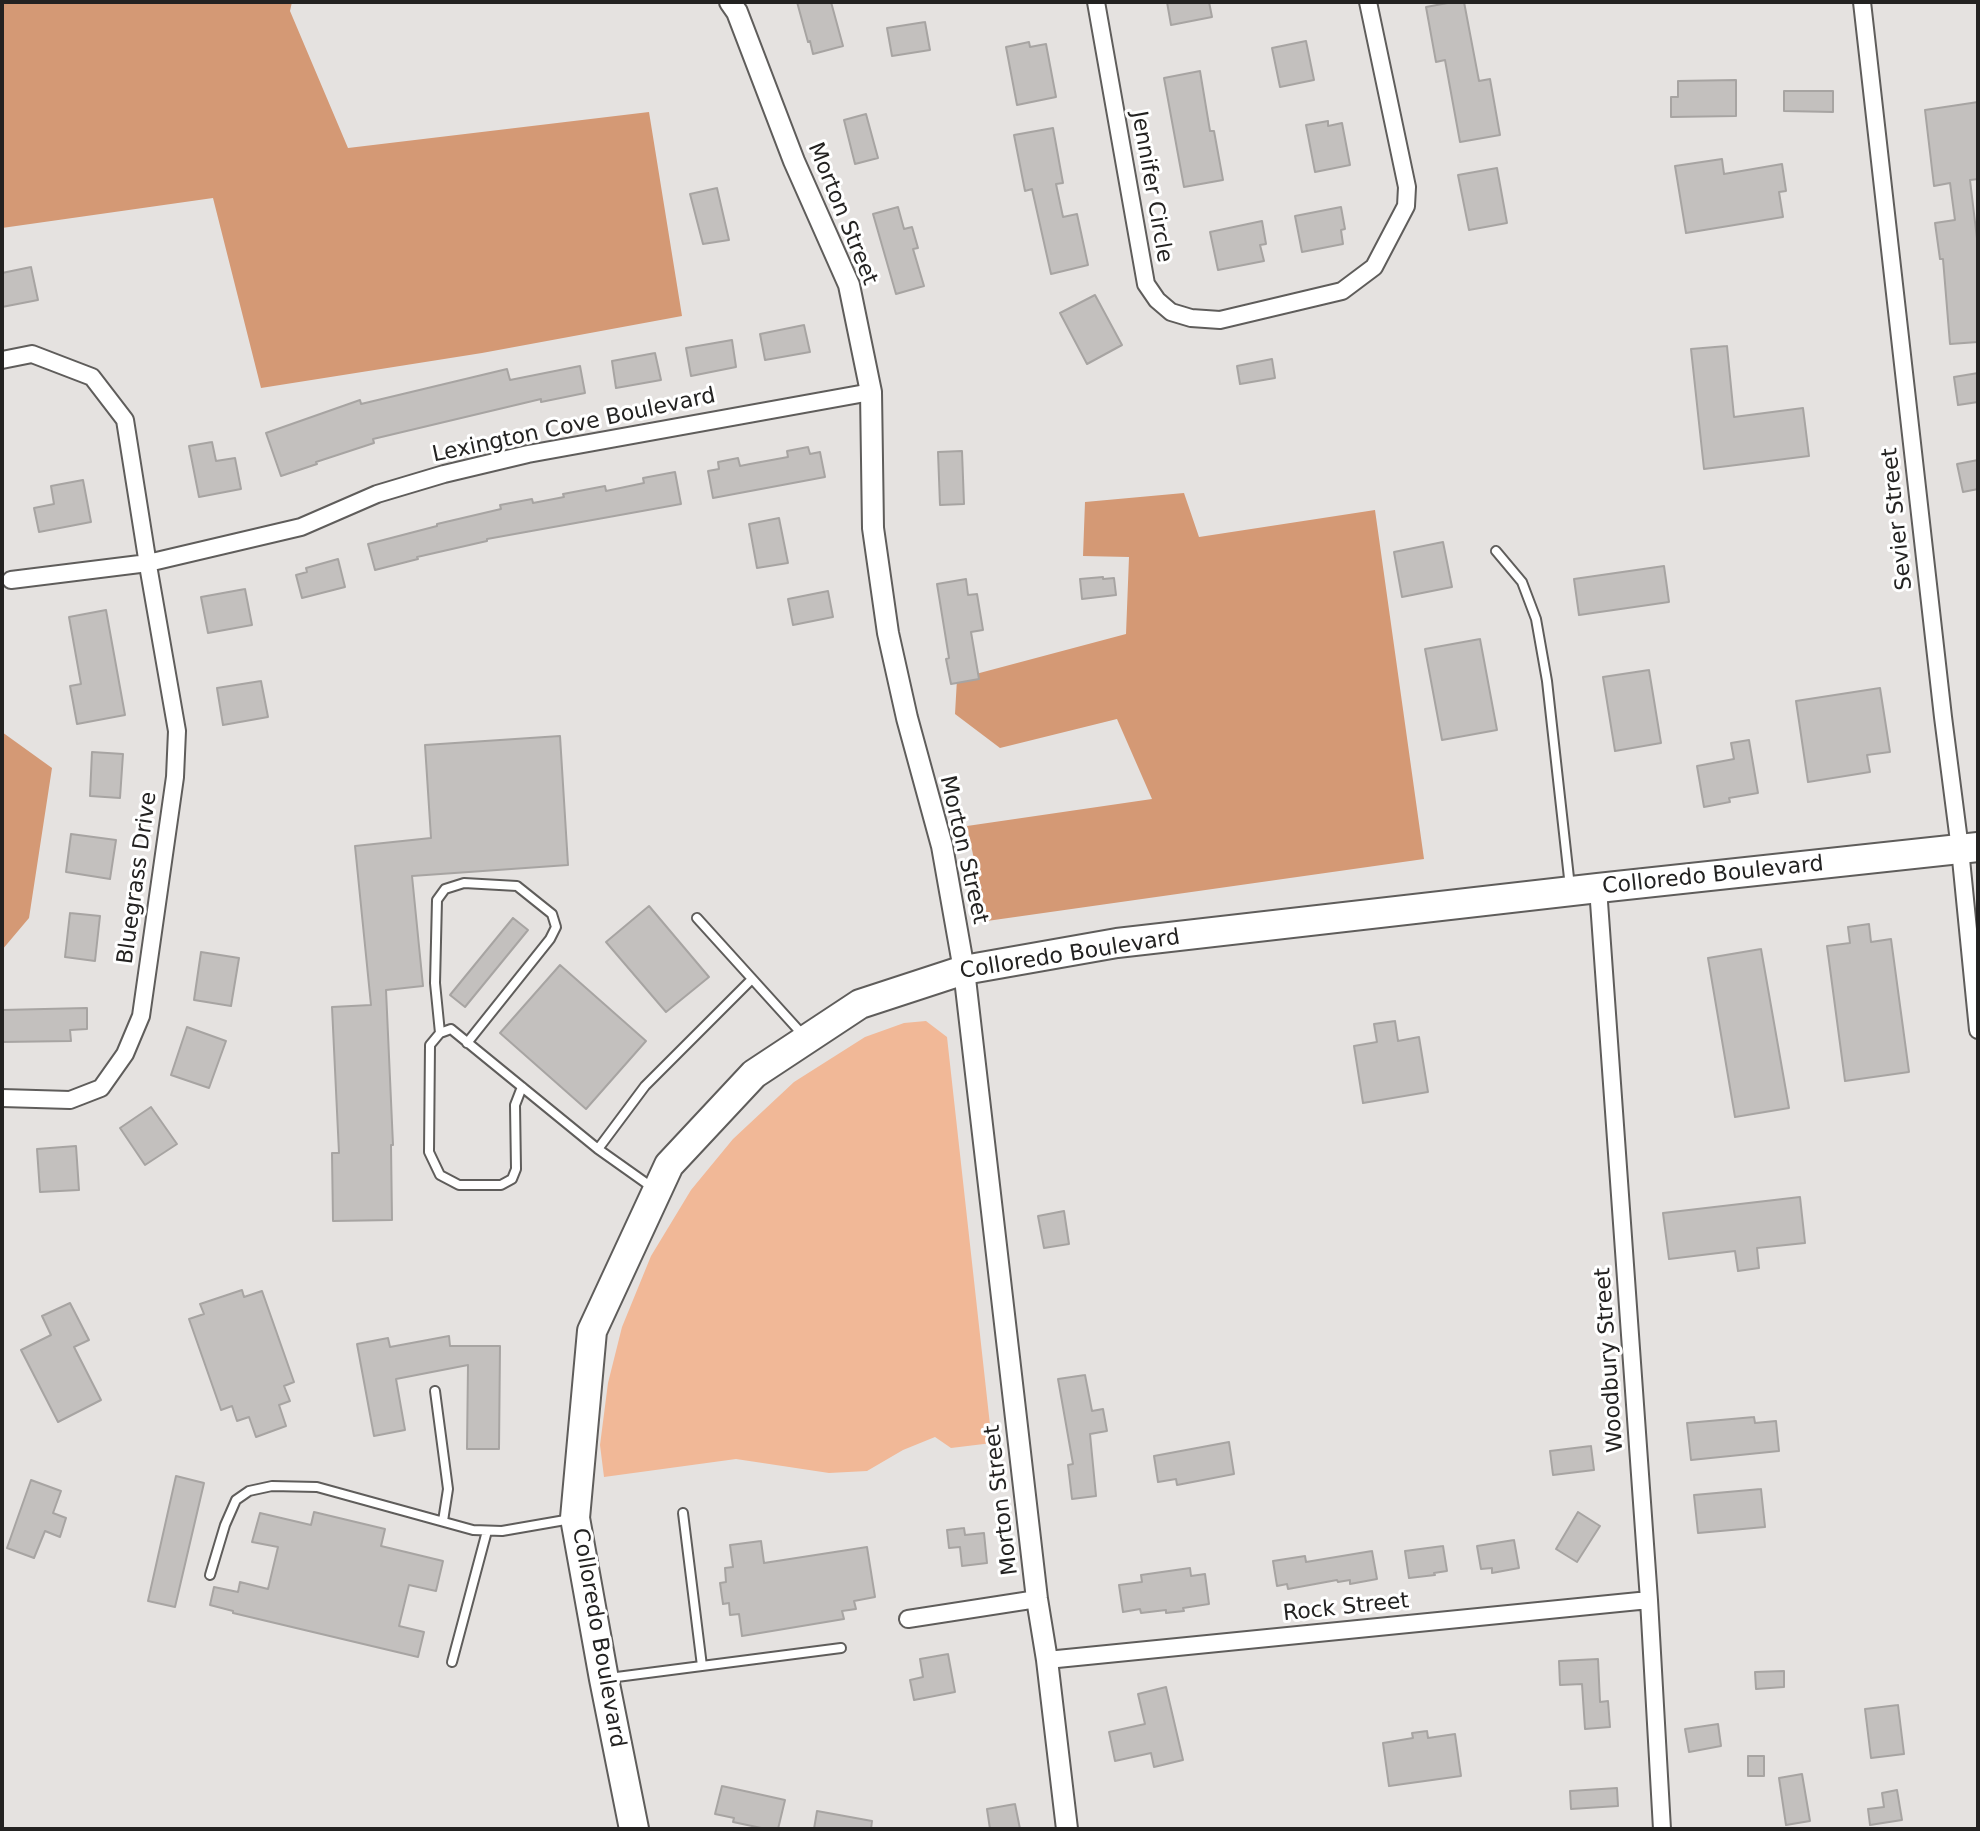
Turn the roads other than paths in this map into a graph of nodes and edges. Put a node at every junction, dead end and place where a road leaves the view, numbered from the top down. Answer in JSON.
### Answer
{"nodes":[{"id":1,"x":730,"y":2,"type":"edge"},
{"id":2,"x":1096,"y":2,"type":"edge"},
{"id":3,"x":1368,"y":2,"type":"edge"},
{"id":4,"x":1862,"y":2,"type":"edge"},
{"id":5,"x":2,"y":360,"type":"edge"},
{"id":6,"x":871,"y":392,"type":"junction"},
{"id":7,"x":1496,"y":551,"type":"dead end"},
{"id":8,"x":148,"y":563,"type":"junction"},
{"id":9,"x":11,"y":580,"type":"dead end"},
{"id":10,"x":1969,"y":848,"type":"edge"},
{"id":11,"x":1598,"y":888,"type":"junction"},
{"id":12,"x":1570,"y":891,"type":"junction"},
{"id":13,"x":697,"y":918,"type":"dead end"},
{"id":14,"x":964,"y":970,"type":"junction"},
{"id":15,"x":752,"y":979,"type":"junction"},
{"id":16,"x":1978,"y":1030,"type":"edge"},
{"id":17,"x":440,"y":1033,"type":"junction"},
{"id":18,"x":806,"y":1039,"type":"junction"},
{"id":19,"x":467,"y":1043,"type":"junction"},
{"id":20,"x":522,"y":1087,"type":"junction"},
{"id":21,"x":2,"y":1098,"type":"edge"},
{"id":22,"x":598,"y":1149,"type":"junction"},
{"id":23,"x":657,"y":1190,"type":"junction"},
{"id":24,"x":435,"y":1391,"type":"dead end"},
{"id":25,"x":683,"y":1513,"type":"dead end"},
{"id":26,"x":575,"y":1518,"type":"junction"},
{"id":27,"x":443,"y":1521,"type":"junction"},
{"id":28,"x":487,"y":1531,"type":"junction"},
{"id":29,"x":210,"y":1575,"type":"dead end"},
{"id":30,"x":1037,"y":1599,"type":"junction"},
{"id":31,"x":1649,"y":1600,"type":"junction"},
{"id":32,"x":908,"y":1619,"type":"dead end"},
{"id":33,"x":841,"y":1648,"type":"dead end"},
{"id":34,"x":1047,"y":1660,"type":"junction"},
{"id":35,"x":452,"y":1662,"type":"dead end"},
{"id":36,"x":702,"y":1666,"type":"junction"},
{"id":37,"x":604,"y":1679,"type":"junction"},
{"id":38,"x":634,"y":1829,"type":"edge"},
{"id":39,"x":1067,"y":1829,"type":"edge"},
{"id":40,"x":1662,"y":1829,"type":"edge"}],
"edges":[{"from":1,"to":6,"type":"street","name":"Morton Street"},
{"from":2,"to":3,"type":"street","name":"Jennifer Circle"},
{"from":4,"to":10,"type":"street","name":"Sevier Street"},
{"from":5,"to":8,"type":"street","name":"Bluegrass Drive"},
{"from":6,"to":8,"type":"street","name":"Lexington Cove Boulevard"},
{"from":6,"to":14,"type":"street","name":"Morton Street"},
{"from":7,"to":12,"type":"lane"},
{"from":8,"to":9,"type":"street","name":"Lexington Cove Boulevard"},
{"from":8,"to":21,"type":"street","name":"Bluegrass Drive"},
{"from":10,"to":11,"type":"highway","name":"Colloredo Boulevard"},
{"from":10,"to":16,"type":"street","name":"Sevier Street"},
{"from":11,"to":12,"type":"highway","name":"Colloredo Boulevard"},
{"from":11,"to":31,"type":"street","name":"Woodbury Street"},
{"from":12,"to":14,"type":"highway","name":"Colloredo Boulevard"},
{"from":13,"to":15,"type":"lane"},
{"from":14,"to":18,"type":"highway","name":"Colloredo Boulevard"},
{"from":14,"to":30,"type":"street","name":"Morton Street"},
{"from":15,"to":18,"type":"lane"},
{"from":15,"to":22,"type":"lane"},
{"from":17,"to":19,"type":"lane"},
{"from":17,"to":19,"type":"lane"},
{"from":17,"to":20,"type":"lane"},
{"from":18,"to":23,"type":"highway","name":"Colloredo Boulevard"},
{"from":19,"to":20,"type":"lane"},
{"from":20,"to":22,"type":"lane"},
{"from":22,"to":23,"type":"lane"},
{"from":23,"to":26,"type":"highway","name":"Colloredo Boulevard"},
{"from":24,"to":27,"type":"lane"},
{"from":25,"to":36,"type":"lane"},
{"from":26,"to":28,"type":"lane"},
{"from":26,"to":37,"type":"highway","name":"Colloredo Boulevard"},
{"from":27,"to":28,"type":"lane"},
{"from":27,"to":29,"type":"lane"},
{"from":28,"to":35,"type":"lane"},
{"from":30,"to":32,"type":"street"},
{"from":30,"to":34,"type":"street","name":"Morton Street"},
{"from":31,"to":34,"type":"street","name":"Rock Street"},
{"from":31,"to":40,"type":"street","name":"Woodbury Street"},
{"from":33,"to":36,"type":"lane"},
{"from":34,"to":39,"type":"street","name":"Morton Street"},
{"from":36,"to":37,"type":"lane"},
{"from":37,"to":38,"type":"highway","name":"Colloredo Boulevard"}]}
